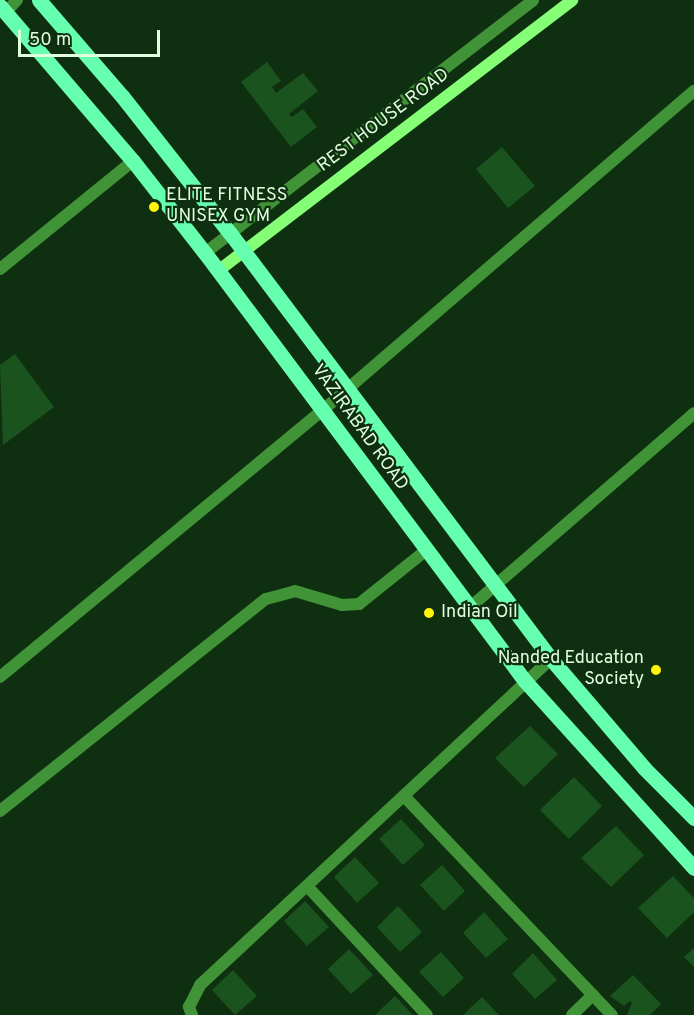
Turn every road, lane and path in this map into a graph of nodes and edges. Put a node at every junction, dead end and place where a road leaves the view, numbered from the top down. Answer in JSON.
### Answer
{"nodes":[{"id":1,"x":39,"y":0,"type":"edge"},
{"id":2,"x":533,"y":0,"type":"edge"},
{"id":3,"x":572,"y":0,"type":"edge"},
{"id":4,"x":8,"y":6,"type":"edge"},
{"id":5,"x":694,"y":91,"type":"edge"},
{"id":6,"x":133,"y":161,"type":"junction"},
{"id":7,"x":230,"y":233,"type":"junction"},
{"id":8,"x":243,"y":251,"type":"junction"},
{"id":9,"x":205,"y":253,"type":"junction"},
{"id":10,"x":0,"y":269,"type":"edge"},
{"id":11,"x":218,"y":271,"type":"junction"},
{"id":12,"x":345,"y":391,"type":"junction"},
{"id":13,"x":323,"y":410,"type":"junction"},
{"id":14,"x":694,"y":413,"type":"edge"},
{"id":15,"x":424,"y":552,"type":"junction"},
{"id":16,"x":493,"y":586,"type":"junction"},
{"id":17,"x":468,"y":609,"type":"junction"},
{"id":18,"x":551,"y":659,"type":"junction"},
{"id":19,"x":0,"y":677,"type":"edge"},
{"id":20,"x":525,"y":681,"type":"junction"},
{"id":21,"x":404,"y":796,"type":"junction"},
{"id":22,"x":0,"y":811,"type":"edge"},
{"id":23,"x":694,"y":818,"type":"edge"},
{"id":24,"x":694,"y":868,"type":"edge"},
{"id":25,"x":308,"y":886,"type":"junction"},
{"id":26,"x":593,"y":995,"type":"junction"},
{"id":27,"x":192,"y":1015,"type":"edge"},
{"id":28,"x":427,"y":1015,"type":"edge"},
{"id":29,"x":572,"y":1015,"type":"edge"},
{"id":30,"x":612,"y":1015,"type":"edge"}],
"edges":[{"from":1,"to":7,"type":"main road","name":"VAZIRABAD ROAD"},
{"from":2,"to":7,"type":"street"},
{"from":3,"to":8,"type":"main road","name":"REST HOUSE ROAD"},
{"from":4,"to":6,"type":"main road","name":"VAZIRABAD ROAD"},
{"from":5,"to":12,"type":"street"},
{"from":6,"to":9,"type":"main road","name":"VAZIRABAD ROAD"},
{"from":6,"to":10,"type":"street"},
{"from":7,"to":8,"type":"main road","name":"VAZIRABAD ROAD"},
{"from":7,"to":9,"type":"street"},
{"from":8,"to":11,"type":"main road","name":"REST HOUSE ROAD"},
{"from":8,"to":12,"type":"main road","name":"VAZIRABAD ROAD"},
{"from":9,"to":11,"type":"main road","name":"VAZIRABAD ROAD"},
{"from":11,"to":13,"type":"main road","name":"VAZIRABAD ROAD"},
{"from":12,"to":13,"type":"street"},
{"from":12,"to":16,"type":"main road","name":"VAZIRABAD ROAD"},
{"from":13,"to":15,"type":"main road","name":"VAZIRABAD ROAD"},
{"from":13,"to":19,"type":"street"},
{"from":14,"to":16,"type":"street"},
{"from":15,"to":17,"type":"main road","name":"VAZIRABAD ROAD"},
{"from":15,"to":22,"type":"street"},
{"from":16,"to":17,"type":"street"},
{"from":16,"to":18,"type":"main road","name":"VAZIRABAD ROAD"},
{"from":17,"to":20,"type":"main road","name":"VAZIRABAD ROAD"},
{"from":18,"to":20,"type":"street"},
{"from":18,"to":23,"type":"main road","name":"VAZIRABAD ROAD"},
{"from":20,"to":21,"type":"street"},
{"from":20,"to":24,"type":"main road","name":"VAZIRABAD ROAD"},
{"from":21,"to":25,"type":"street"},
{"from":21,"to":26,"type":"street"},
{"from":25,"to":27,"type":"street"},
{"from":25,"to":28,"type":"street"},
{"from":26,"to":29,"type":"street"},
{"from":26,"to":30,"type":"street"}]}
